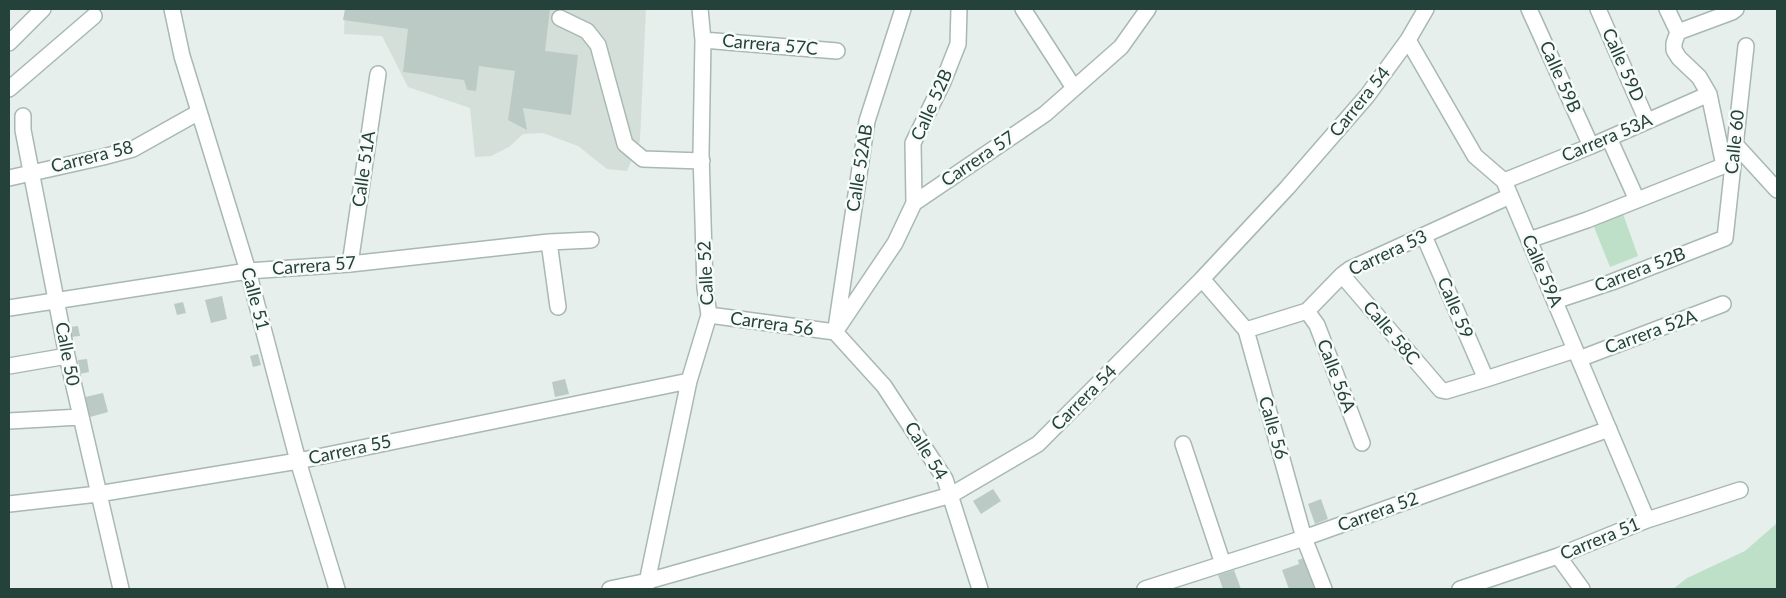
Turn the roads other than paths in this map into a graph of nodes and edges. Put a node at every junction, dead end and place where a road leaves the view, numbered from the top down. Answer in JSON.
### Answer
{"nodes":[{"id":1,"x":43,"y":9,"type":"edge"},
{"id":2,"x":172,"y":9,"type":"edge"},
{"id":3,"x":700,"y":9,"type":"edge"},
{"id":4,"x":903,"y":9,"type":"edge"},
{"id":5,"x":959,"y":9,"type":"edge"},
{"id":6,"x":1023,"y":9,"type":"edge"},
{"id":7,"x":1426,"y":9,"type":"edge"},
{"id":8,"x":1529,"y":9,"type":"edge"},
{"id":9,"x":1598,"y":9,"type":"edge"},
{"id":10,"x":1667,"y":9,"type":"edge"},
{"id":11,"x":1736,"y":10,"type":"edge"},
{"id":12,"x":1141,"y":12,"type":"edge"},
{"id":13,"x":94,"y":16,"type":"dead end"},
{"id":14,"x":560,"y":18,"type":"dead end"},
{"id":15,"x":1678,"y":32,"type":"junction"},
{"id":16,"x":703,"y":40,"type":"junction"},
{"id":17,"x":1408,"y":40,"type":"junction"},
{"id":18,"x":9,"y":43,"type":"edge"},
{"id":19,"x":1746,"y":46,"type":"dead end"},
{"id":20,"x":837,"y":51,"type":"dead end"},
{"id":21,"x":378,"y":74,"type":"dead end"},
{"id":22,"x":1074,"y":88,"type":"junction"},
{"id":23,"x":9,"y":89,"type":"edge"},
{"id":24,"x":1709,"y":94,"type":"junction"},
{"id":25,"x":199,"y":112,"type":"junction"},
{"id":26,"x":23,"y":116,"type":"dead end"},
{"id":27,"x":1647,"y":121,"type":"junction"},
{"id":28,"x":1609,"y":138,"type":"junction"},
{"id":29,"x":1735,"y":144,"type":"junction"},
{"id":30,"x":1591,"y":146,"type":"junction"},
{"id":31,"x":702,"y":160,"type":"junction"},
{"id":32,"x":1728,"y":164,"type":"junction"},
{"id":33,"x":31,"y":172,"type":"junction"},
{"id":34,"x":9,"y":178,"type":"edge"},
{"id":35,"x":1504,"y":181,"type":"junction"},
{"id":36,"x":1777,"y":190,"type":"edge"},
{"id":37,"x":1510,"y":196,"type":"junction"},
{"id":38,"x":1636,"y":200,"type":"junction"},
{"id":39,"x":914,"y":203,"type":"junction"},
{"id":40,"x":1424,"y":236,"type":"junction"},
{"id":41,"x":1725,"y":238,"type":"joint"},
{"id":42,"x":591,"y":240,"type":"dead end"},
{"id":43,"x":1529,"y":240,"type":"junction"},
{"id":44,"x":549,"y":242,"type":"junction"},
{"id":45,"x":350,"y":264,"type":"junction"},
{"id":46,"x":248,"y":271,"type":"junction"},
{"id":47,"x":1342,"y":275,"type":"junction"},
{"id":48,"x":1202,"y":279,"type":"junction"},
{"id":49,"x":56,"y":301,"type":"junction"},
{"id":50,"x":1555,"y":301,"type":"junction"},
{"id":51,"x":1723,"y":304,"type":"dead end"},
{"id":52,"x":558,"y":307,"type":"dead end"},
{"id":53,"x":9,"y":308,"type":"edge"},
{"id":54,"x":1307,"y":311,"type":"junction"},
{"id":55,"x":709,"y":315,"type":"junction"},
{"id":56,"x":1246,"y":330,"type":"junction"},
{"id":57,"x":835,"y":332,"type":"junction"},
{"id":58,"x":1577,"y":354,"type":"junction"},
{"id":59,"x":67,"y":356,"type":"junction"},
{"id":60,"x":9,"y":366,"type":"edge"},
{"id":61,"x":1486,"y":379,"type":"junction"},
{"id":62,"x":689,"y":381,"type":"junction"},
{"id":63,"x":1441,"y":390,"type":"joint"},
{"id":64,"x":80,"y":417,"type":"junction"},
{"id":65,"x":9,"y":421,"type":"edge"},
{"id":66,"x":1609,"y":429,"type":"junction"},
{"id":67,"x":1362,"y":443,"type":"dead end"},
{"id":68,"x":1183,"y":444,"type":"dead end"},
{"id":69,"x":298,"y":461,"type":"junction"},
{"id":70,"x":1740,"y":490,"type":"dead end"},
{"id":71,"x":98,"y":494,"type":"junction"},
{"id":72,"x":951,"y":495,"type":"junction"},
{"id":73,"x":9,"y":504,"type":"edge"},
{"id":74,"x":1648,"y":520,"type":"junction"},
{"id":75,"x":1304,"y":538,"type":"junction"},
{"id":76,"x":1558,"y":556,"type":"junction"},
{"id":77,"x":1223,"y":564,"type":"junction"},
{"id":78,"x":646,"y":585,"type":"edge"},
{"id":79,"x":121,"y":589,"type":"edge"},
{"id":80,"x":337,"y":589,"type":"edge"},
{"id":81,"x":610,"y":589,"type":"edge"},
{"id":82,"x":980,"y":589,"type":"edge"},
{"id":83,"x":1145,"y":589,"type":"edge"},
{"id":84,"x":1324,"y":589,"type":"edge"},
{"id":85,"x":1460,"y":589,"type":"edge"},
{"id":86,"x":1582,"y":589,"type":"edge"}],
"edges":[{"from":1,"to":18,"type":"street"},
{"from":2,"to":25,"type":"street","name":"Calle 51"},
{"from":3,"to":16,"type":"street","name":"Calle 52"},
{"from":4,"to":57,"type":"street","name":"Calle 52AB"},
{"from":5,"to":39,"type":"street","name":"Calle 52B"},
{"from":6,"to":22,"type":"street"},
{"from":7,"to":17,"type":"street","name":"Carrera 54"},
{"from":8,"to":30,"type":"street","name":"Calle 59B"},
{"from":9,"to":27,"type":"street","name":"Calle 59D"},
{"from":10,"to":15,"type":"street"},
{"from":11,"to":15,"type":"street"},
{"from":12,"to":22,"type":"street","name":"Carrera 57"},
{"from":13,"to":23,"type":"street"},
{"from":14,"to":31,"type":"street"},
{"from":15,"to":24,"type":"street"},
{"from":16,"to":20,"type":"street","name":"Carrera 57C"},
{"from":16,"to":31,"type":"street","name":"Calle 52"},
{"from":17,"to":35,"type":"street","name":"Calle 59A"},
{"from":17,"to":48,"type":"street","name":"Carrera 54"},
{"from":19,"to":29,"type":"street","name":"Calle 60"},
{"from":21,"to":45,"type":"street","name":"Calle 51A"},
{"from":22,"to":39,"type":"street","name":"Carrera 57"},
{"from":24,"to":27,"type":"street","name":"Carrera 53A"},
{"from":24,"to":32,"type":"street"},
{"from":25,"to":33,"type":"street","name":"Carrera 58"},
{"from":25,"to":46,"type":"street","name":"Calle 51"},
{"from":26,"to":33,"type":"street","name":"Calle 50"},
{"from":27,"to":28,"type":"street","name":"Carrera 53A"},
{"from":28,"to":30,"type":"street","name":"Carrera 53A"},
{"from":28,"to":38,"type":"street"},
{"from":29,"to":32,"type":"street","name":"Calle 60"},
{"from":29,"to":36,"type":"street"},
{"from":30,"to":35,"type":"street","name":"Carrera 53A"},
{"from":31,"to":55,"type":"street","name":"Calle 52"},
{"from":32,"to":38,"type":"street"},
{"from":32,"to":41,"type":"street","name":"Calle 60"},
{"from":33,"to":34,"type":"street","name":"Carrera 58"},
{"from":33,"to":49,"type":"street","name":"Calle 50"},
{"from":35,"to":37,"type":"street","name":"Calle 59A"},
{"from":37,"to":40,"type":"street","name":"Carrera 53"},
{"from":37,"to":43,"type":"street","name":"Calle 59A"},
{"from":38,"to":43,"type":"street"},
{"from":39,"to":57,"type":"street"},
{"from":40,"to":47,"type":"street","name":"Carrera 53"},
{"from":40,"to":61,"type":"street","name":"Calle 59"},
{"from":41,"to":50,"type":"street","name":"Carrera 52B"},
{"from":42,"to":44,"type":"street","name":"Carrera 57"},
{"from":43,"to":50,"type":"street","name":"Calle 59A"},
{"from":44,"to":45,"type":"street","name":"Carrera 57"},
{"from":44,"to":52,"type":"street"},
{"from":45,"to":46,"type":"street","name":"Carrera 57"},
{"from":46,"to":49,"type":"street","name":"Carrera 57"},
{"from":46,"to":69,"type":"street","name":"Calle 51"},
{"from":47,"to":54,"type":"street","name":"Carrera 53"},
{"from":47,"to":63,"type":"street","name":"Calle 58C"},
{"from":48,"to":56,"type":"street","name":"Calle 56"},
{"from":48,"to":72,"type":"street","name":"Carrera 54"},
{"from":49,"to":53,"type":"street","name":"Carrera 57"},
{"from":49,"to":59,"type":"street","name":"Calle 50"},
{"from":50,"to":58,"type":"street","name":"Calle 59A"},
{"from":51,"to":58,"type":"street","name":"Carrera 52A"},
{"from":54,"to":56,"type":"street","name":"Carrera 53"},
{"from":54,"to":67,"type":"street","name":"Calle 56A"},
{"from":55,"to":57,"type":"street","name":"Carrera 56"},
{"from":55,"to":62,"type":"street","name":"Calle 52"},
{"from":56,"to":75,"type":"street","name":"Calle 56"},
{"from":57,"to":72,"type":"street","name":"Calle 54"},
{"from":58,"to":61,"type":"street","name":"Carrera 52A"},
{"from":58,"to":66,"type":"street","name":"Calle 59A"},
{"from":59,"to":60,"type":"street"},
{"from":59,"to":64,"type":"street","name":"Calle 50"},
{"from":61,"to":63,"type":"street","name":"Carrera 52A"},
{"from":62,"to":69,"type":"street","name":"Carrera 55"},
{"from":62,"to":78,"type":"street","name":"Calle 52"},
{"from":64,"to":65,"type":"street"},
{"from":64,"to":71,"type":"street","name":"Calle 50"},
{"from":66,"to":74,"type":"street","name":"Calle 59A"},
{"from":66,"to":75,"type":"street","name":"Carrera 52"},
{"from":68,"to":77,"type":"street"},
{"from":69,"to":71,"type":"street","name":"Carrera 55"},
{"from":69,"to":80,"type":"street","name":"Calle 51"},
{"from":70,"to":74,"type":"street","name":"Carrera 51"},
{"from":71,"to":73,"type":"street","name":"Carrera 55"},
{"from":71,"to":79,"type":"street","name":"Calle 50"},
{"from":72,"to":78,"type":"street","name":"Carrera 54"},
{"from":72,"to":82,"type":"street","name":"Calle 54"},
{"from":74,"to":76,"type":"street","name":"Carrera 51"},
{"from":75,"to":77,"type":"street","name":"Carrera 52"},
{"from":75,"to":84,"type":"street","name":"Calle 56"},
{"from":76,"to":85,"type":"street","name":"Carrera 51"},
{"from":76,"to":86,"type":"street"},
{"from":77,"to":83,"type":"street","name":"Carrera 52"},
{"from":78,"to":81,"type":"street","name":"Carrera 54"}]}
